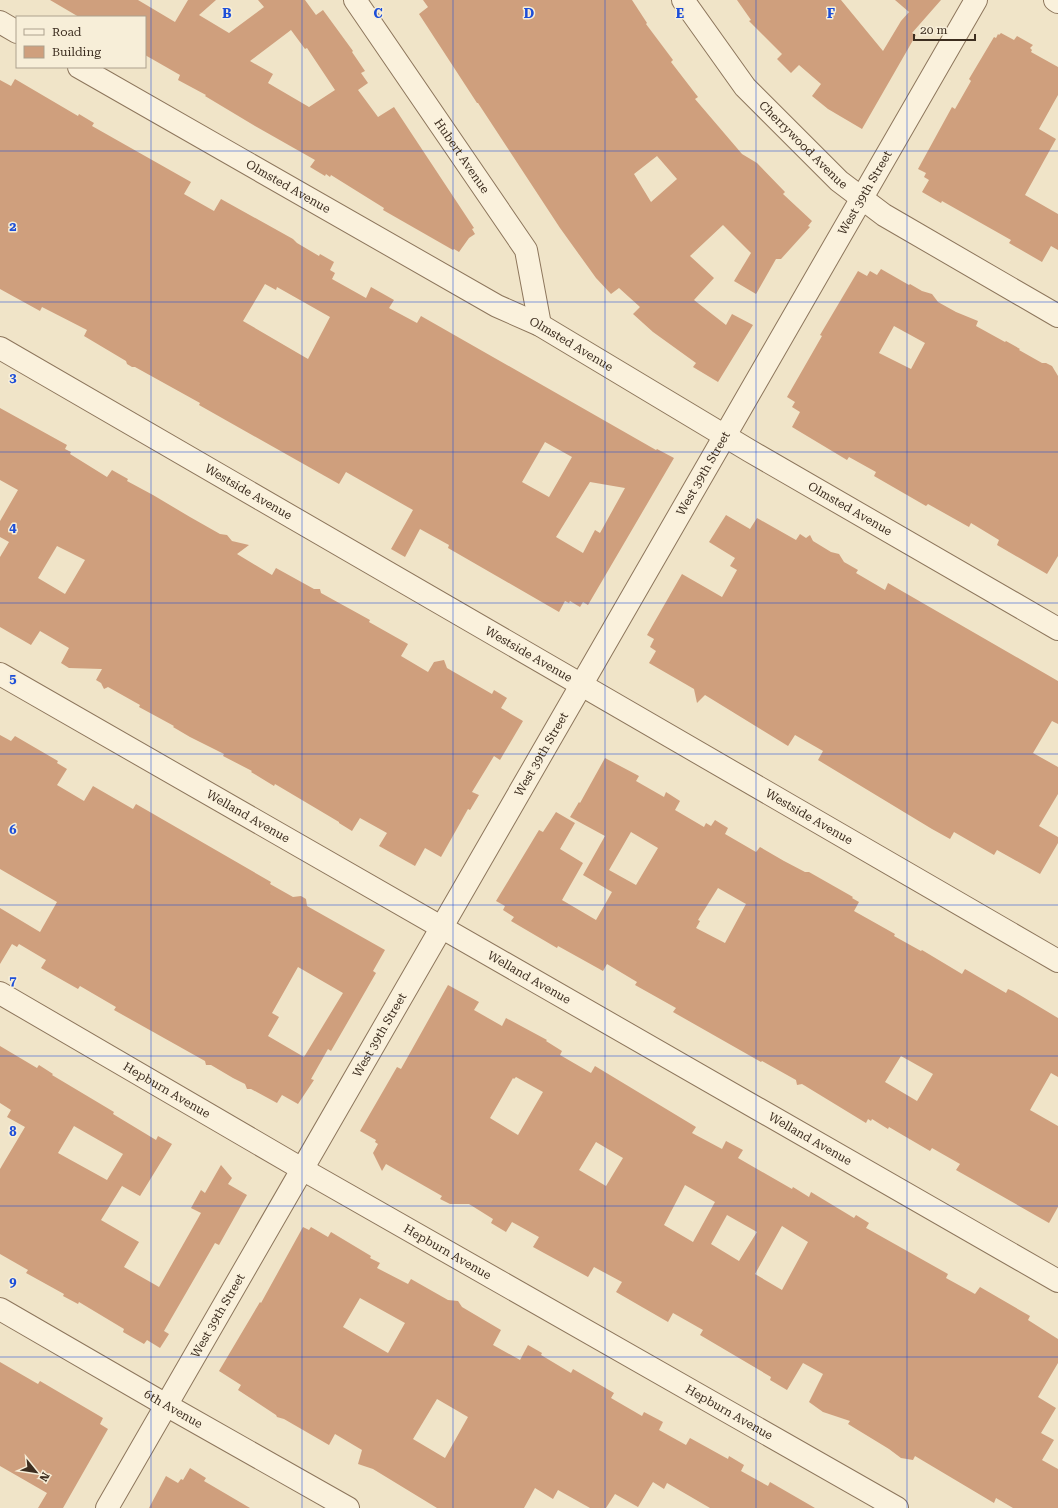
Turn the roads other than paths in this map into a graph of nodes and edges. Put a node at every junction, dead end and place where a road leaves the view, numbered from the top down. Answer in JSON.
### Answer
{"nodes":[{"id":1,"x":355,"y":0,"type":"edge"},
{"id":2,"x":683,"y":0,"type":"edge"},
{"id":3,"x":976,"y":0,"type":"edge"},
{"id":4,"x":1055,"y":0,"type":"edge"},
{"id":5,"x":1058,"y":2,"type":"edge"},
{"id":6,"x":0,"y":22,"type":"edge"},
{"id":7,"x":16,"y":31,"type":"edge"},
{"id":8,"x":81,"y":68,"type":"edge"},
{"id":9,"x":862,"y":198,"type":"junction"},
{"id":10,"x":1058,"y":316,"type":"edge"},
{"id":11,"x":540,"y":324,"type":"junction"},
{"id":12,"x":0,"y":348,"type":"edge"},
{"id":13,"x":725,"y":436,"type":"junction"},
{"id":14,"x":1058,"y":629,"type":"edge"},
{"id":15,"x":0,"y":674,"type":"edge"},
{"id":16,"x":582,"y":684,"type":"junction"},
{"id":17,"x":441,"y":928,"type":"junction"},
{"id":18,"x":1058,"y":961,"type":"edge"},
{"id":19,"x":0,"y":993,"type":"edge"},
{"id":20,"x":302,"y":1169,"type":"junction"},
{"id":21,"x":1058,"y":1281,"type":"edge"},
{"id":22,"x":0,"y":1309,"type":"edge"},
{"id":23,"x":166,"y":1406,"type":"junction"},
{"id":24,"x":107,"y":1508,"type":"edge"},
{"id":25,"x":348,"y":1508,"type":"edge"},
{"id":26,"x":897,"y":1508,"type":"edge"}],
"edges":[{"from":1,"to":11,"type":"street","name":"Hubert Avenue"},
{"from":2,"to":9,"type":"street","name":"Cherrywood Avenue"},
{"from":3,"to":9,"type":"street","name":"West 39th Street"},
{"from":4,"to":5,"type":"street"},
{"from":6,"to":7,"type":"street"},
{"from":8,"to":11,"type":"street","name":"Olmsted Avenue"},
{"from":9,"to":10,"type":"street","name":"Cherrywood Avenue"},
{"from":9,"to":13,"type":"street","name":"West 39th Street"},
{"from":11,"to":13,"type":"street","name":"Olmsted Avenue"},
{"from":12,"to":16,"type":"street","name":"Westside Avenue"},
{"from":13,"to":14,"type":"street","name":"Olmsted Avenue"},
{"from":13,"to":16,"type":"street","name":"West 39th Street"},
{"from":15,"to":17,"type":"street","name":"Welland Avenue"},
{"from":16,"to":17,"type":"street","name":"West 39th Street"},
{"from":16,"to":18,"type":"street","name":"Westside Avenue"},
{"from":17,"to":20,"type":"street","name":"West 39th Street"},
{"from":17,"to":21,"type":"street","name":"Welland Avenue"},
{"from":19,"to":20,"type":"street","name":"Hepburn Avenue"},
{"from":20,"to":23,"type":"street","name":"West 39th Street"},
{"from":20,"to":26,"type":"street","name":"Hepburn Avenue"},
{"from":22,"to":23,"type":"street","name":"6th Avenue"},
{"from":23,"to":24,"type":"street","name":"West 39th Street"},
{"from":23,"to":25,"type":"street","name":"6th Avenue"}]}
